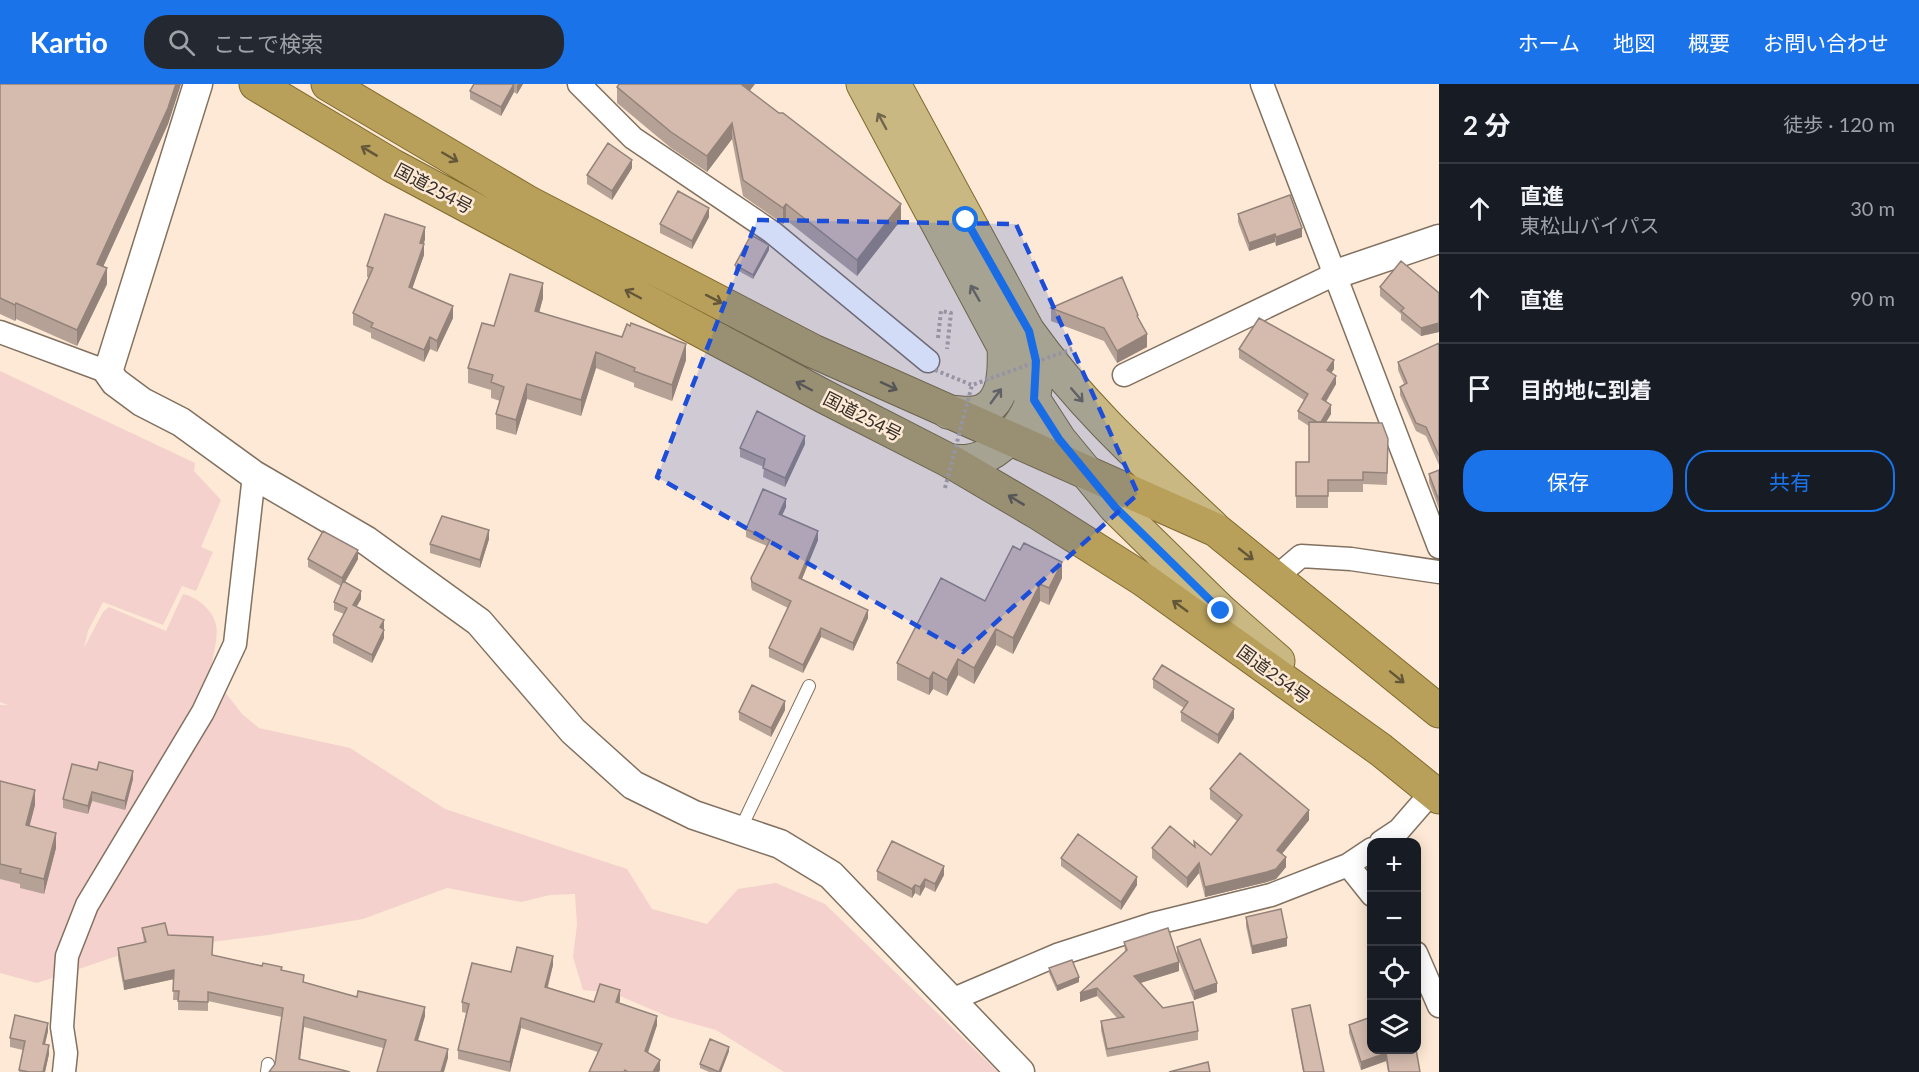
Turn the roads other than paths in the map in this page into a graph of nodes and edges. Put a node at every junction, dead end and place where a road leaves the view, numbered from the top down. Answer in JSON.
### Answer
{"nodes":[{"id":1,"x":198,"y":84,"type":"edge"},
{"id":2,"x":256,"y":84,"type":"edge"},
{"id":3,"x":328,"y":84,"type":"edge"},
{"id":4,"x":579,"y":84,"type":"edge"},
{"id":5,"x":862,"y":84,"type":"edge"},
{"id":6,"x":894,"y":84,"type":"edge"},
{"id":7,"x":1262,"y":84,"type":"edge"},
{"id":8,"x":1439,"y":239,"type":"edge"},
{"id":9,"x":1333,"y":275,"type":"junction"},
{"id":10,"x":0,"y":332,"type":"edge"},
{"id":11,"x":1016,"y":338,"type":"junction"},
{"id":12,"x":936,"y":359,"type":"road end"},
{"id":13,"x":108,"y":372,"type":"junction"},
{"id":14,"x":1124,"y":375,"type":"dead end"},
{"id":15,"x":1034,"y":400,"type":"junction"},
{"id":16,"x":948,"y":411,"type":"junction"},
{"id":17,"x":1008,"y":439,"type":"junction"},
{"id":18,"x":1081,"y":469,"type":"junction"},
{"id":19,"x":254,"y":475,"type":"junction"},
{"id":20,"x":948,"y":475,"type":"junction"},
{"id":21,"x":1216,"y":530,"type":"junction"},
{"id":22,"x":1439,"y":547,"type":"edge"},
{"id":23,"x":1439,"y":572,"type":"edge"},
{"id":24,"x":1276,"y":577,"type":"junction"},
{"id":25,"x":809,"y":686,"type":"dead end"},
{"id":26,"x":1439,"y":711,"type":"edge"},
{"id":27,"x":1381,"y":750,"type":"junction"},
{"id":28,"x":1436,"y":795,"type":"edge"},
{"id":29,"x":740,"y":830,"type":"junction"},
{"id":30,"x":1387,"y":838,"type":"edge"},
{"id":31,"x":1367,"y":852,"type":"edge"},
{"id":32,"x":1348,"y":865,"type":"junction"},
{"id":33,"x":1369,"y":892,"type":"edge"},
{"id":34,"x":1421,"y":965,"type":"edge"},
{"id":35,"x":950,"y":1001,"type":"junction"},
{"id":36,"x":1439,"y":1006,"type":"edge"},
{"id":37,"x":64,"y":1072,"type":"edge"},
{"id":38,"x":1020,"y":1072,"type":"edge"}],
"edges":[{"from":1,"to":13,"type":"street"},
{"from":20,"to":2,"type":"highway","name":"国道254号","one_way":true},
{"from":3,"to":16,"type":"highway","name":"国道254号","one_way":true},
{"from":4,"to":12,"type":"street"},
{"from":11,"to":5,"type":"main road","one_way":true},
{"from":6,"to":11,"type":"main road"},
{"from":7,"to":9,"type":"street"},
{"from":8,"to":9,"type":"street"},
{"from":9,"to":14,"type":"street"},
{"from":9,"to":22,"type":"street"},
{"from":10,"to":13,"type":"street"},
{"from":11,"to":15,"type":"main road"},
{"from":16,"to":11,"type":"main road","one_way":true},
{"from":11,"to":21,"type":"main road","one_way":true},
{"from":13,"to":19,"type":"street"},
{"from":15,"to":17,"type":"main road"},
{"from":15,"to":18,"type":"main road"},
{"from":16,"to":17,"type":"highway","name":"国道254号"},
{"from":17,"to":18,"type":"highway","name":"国道254号"},
{"from":17,"to":20,"type":"main road"},
{"from":18,"to":21,"type":"highway","name":"国道254号"},
{"from":18,"to":27,"type":"main road"},
{"from":19,"to":29,"type":"street"},
{"from":19,"to":37,"type":"street"},
{"from":27,"to":20,"type":"highway","name":"国道254号","one_way":true},
{"from":21,"to":24,"type":"highway","name":"国道254号","one_way":true},
{"from":23,"to":24,"type":"street"},
{"from":24,"to":26,"type":"highway","name":"国道254号","one_way":true},
{"from":25,"to":29,"type":"lane"},
{"from":27,"to":28,"type":"highway","name":"国道254号"},
{"from":28,"to":30,"type":"street"},
{"from":29,"to":35,"type":"street"},
{"from":31,"to":32,"type":"street"},
{"from":32,"to":33,"type":"street"},
{"from":32,"to":35,"type":"street"},
{"from":34,"to":36,"type":"street"},
{"from":35,"to":38,"type":"street"}]}
